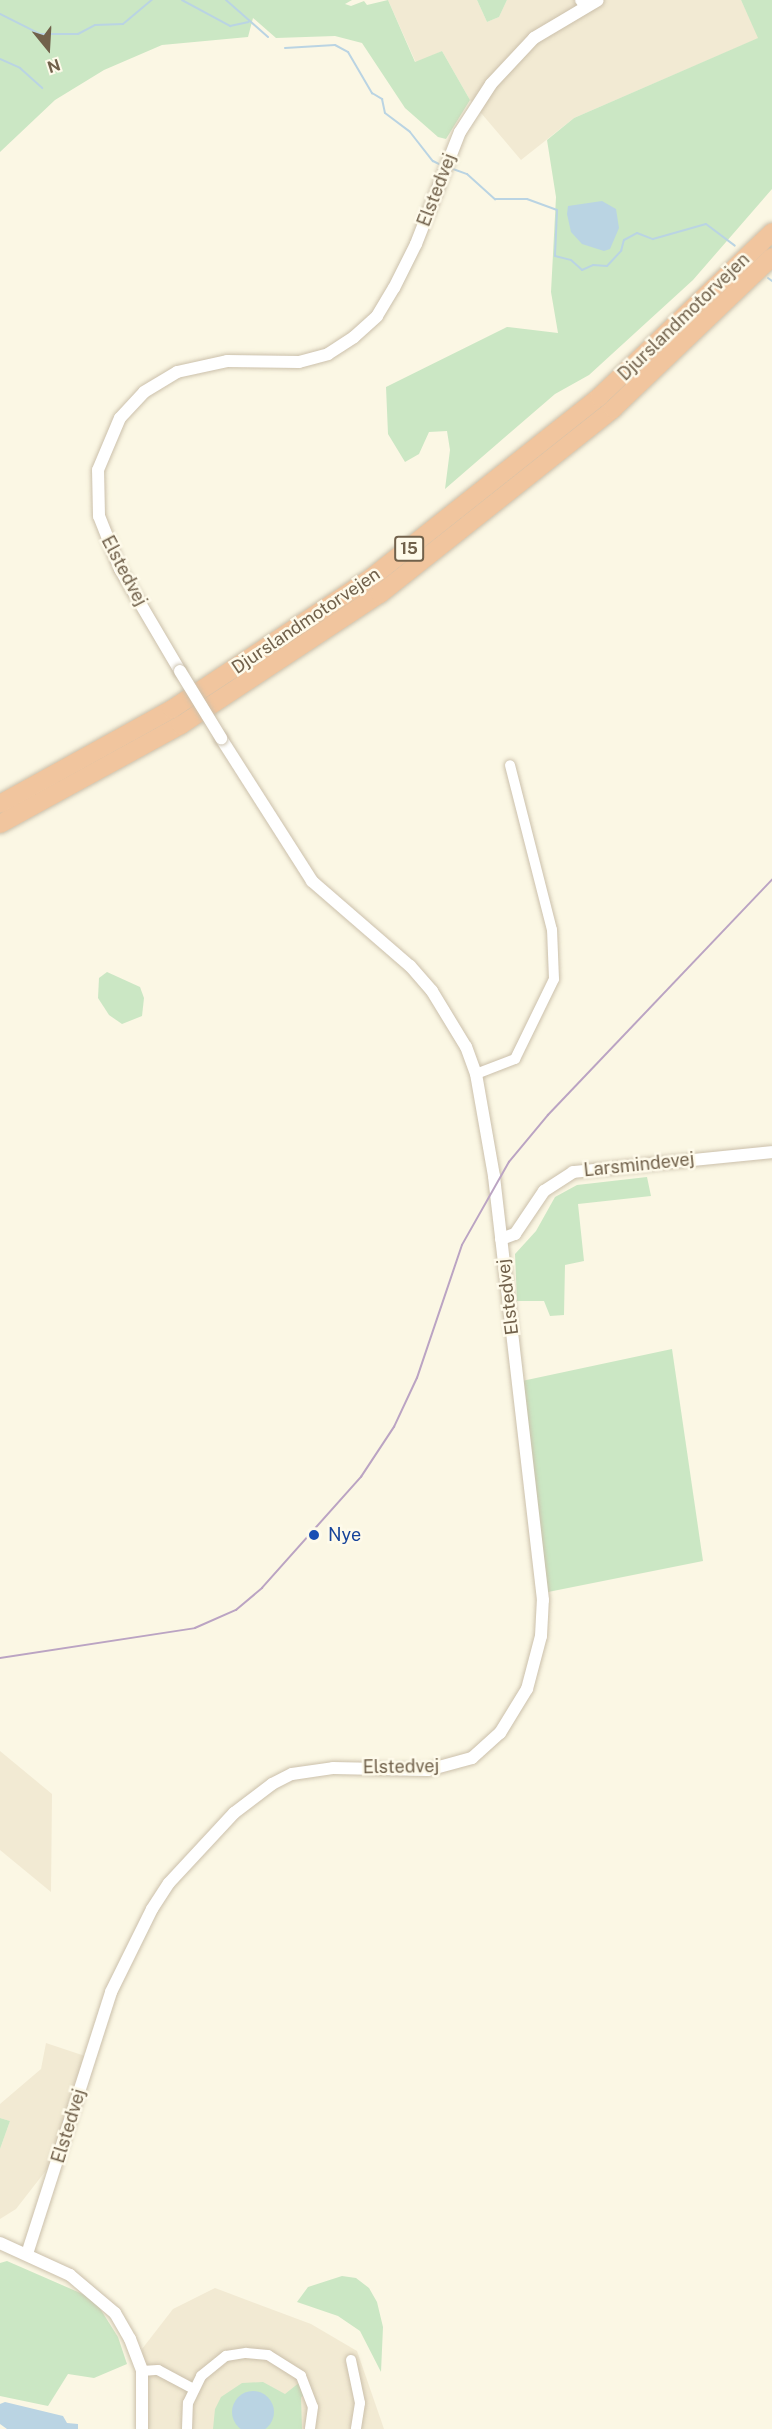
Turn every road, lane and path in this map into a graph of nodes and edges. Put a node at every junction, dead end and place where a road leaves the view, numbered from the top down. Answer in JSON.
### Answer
{"nodes":[{"id":1,"x":598,"y":0,"type":"edge"},
{"id":2,"x":582,"y":4,"type":"edge"},
{"id":3,"x":772,"y":232,"type":"edge"},
{"id":4,"x":772,"y":257,"type":"edge"},
{"id":5,"x":510,"y":765,"type":"dead end"},
{"id":6,"x":0,"y":804,"type":"edge"},
{"id":7,"x":0,"y":824,"type":"edge"},
{"id":8,"x":476,"y":1074,"type":"junction"},
{"id":9,"x":772,"y":1152,"type":"edge"},
{"id":10,"x":501,"y":1239,"type":"junction"},
{"id":11,"x":0,"y":2243,"type":"edge"},
{"id":12,"x":27,"y":2254,"type":"junction"},
{"id":13,"x":351,"y":2360,"type":"dead end"},
{"id":14,"x":142,"y":2371,"type":"junction"},
{"id":15,"x":192,"y":2388,"type":"junction"},
{"id":16,"x":142,"y":2429,"type":"edge"},
{"id":17,"x":187,"y":2429,"type":"edge"},
{"id":18,"x":310,"y":2429,"type":"edge"},
{"id":19,"x":356,"y":2429,"type":"edge"}],
"edges":[{"from":1,"to":2,"type":"street","name":"Elstedvej"},
{"from":2,"to":8,"type":"street","name":"Elstedvej","bridge":true},
{"from":3,"to":6,"type":"highway","name":"Djurslandmotorvejen","number":"15"},
{"from":4,"to":7,"type":"highway","name":"Djurslandmotorvejen","number":"15"},
{"from":5,"to":8,"type":"street"},
{"from":8,"to":10,"type":"street","name":"Elstedvej"},
{"from":9,"to":10,"type":"street","name":"Larsmindevej"},
{"from":10,"to":12,"type":"street","name":"Elstedvej"},
{"from":11,"to":12,"type":"street"},
{"from":12,"to":14,"type":"street"},
{"from":13,"to":19,"type":"street"},
{"from":14,"to":15,"type":"street"},
{"from":14,"to":16,"type":"street"},
{"from":15,"to":17,"type":"street"},
{"from":15,"to":18,"type":"street"}]}
